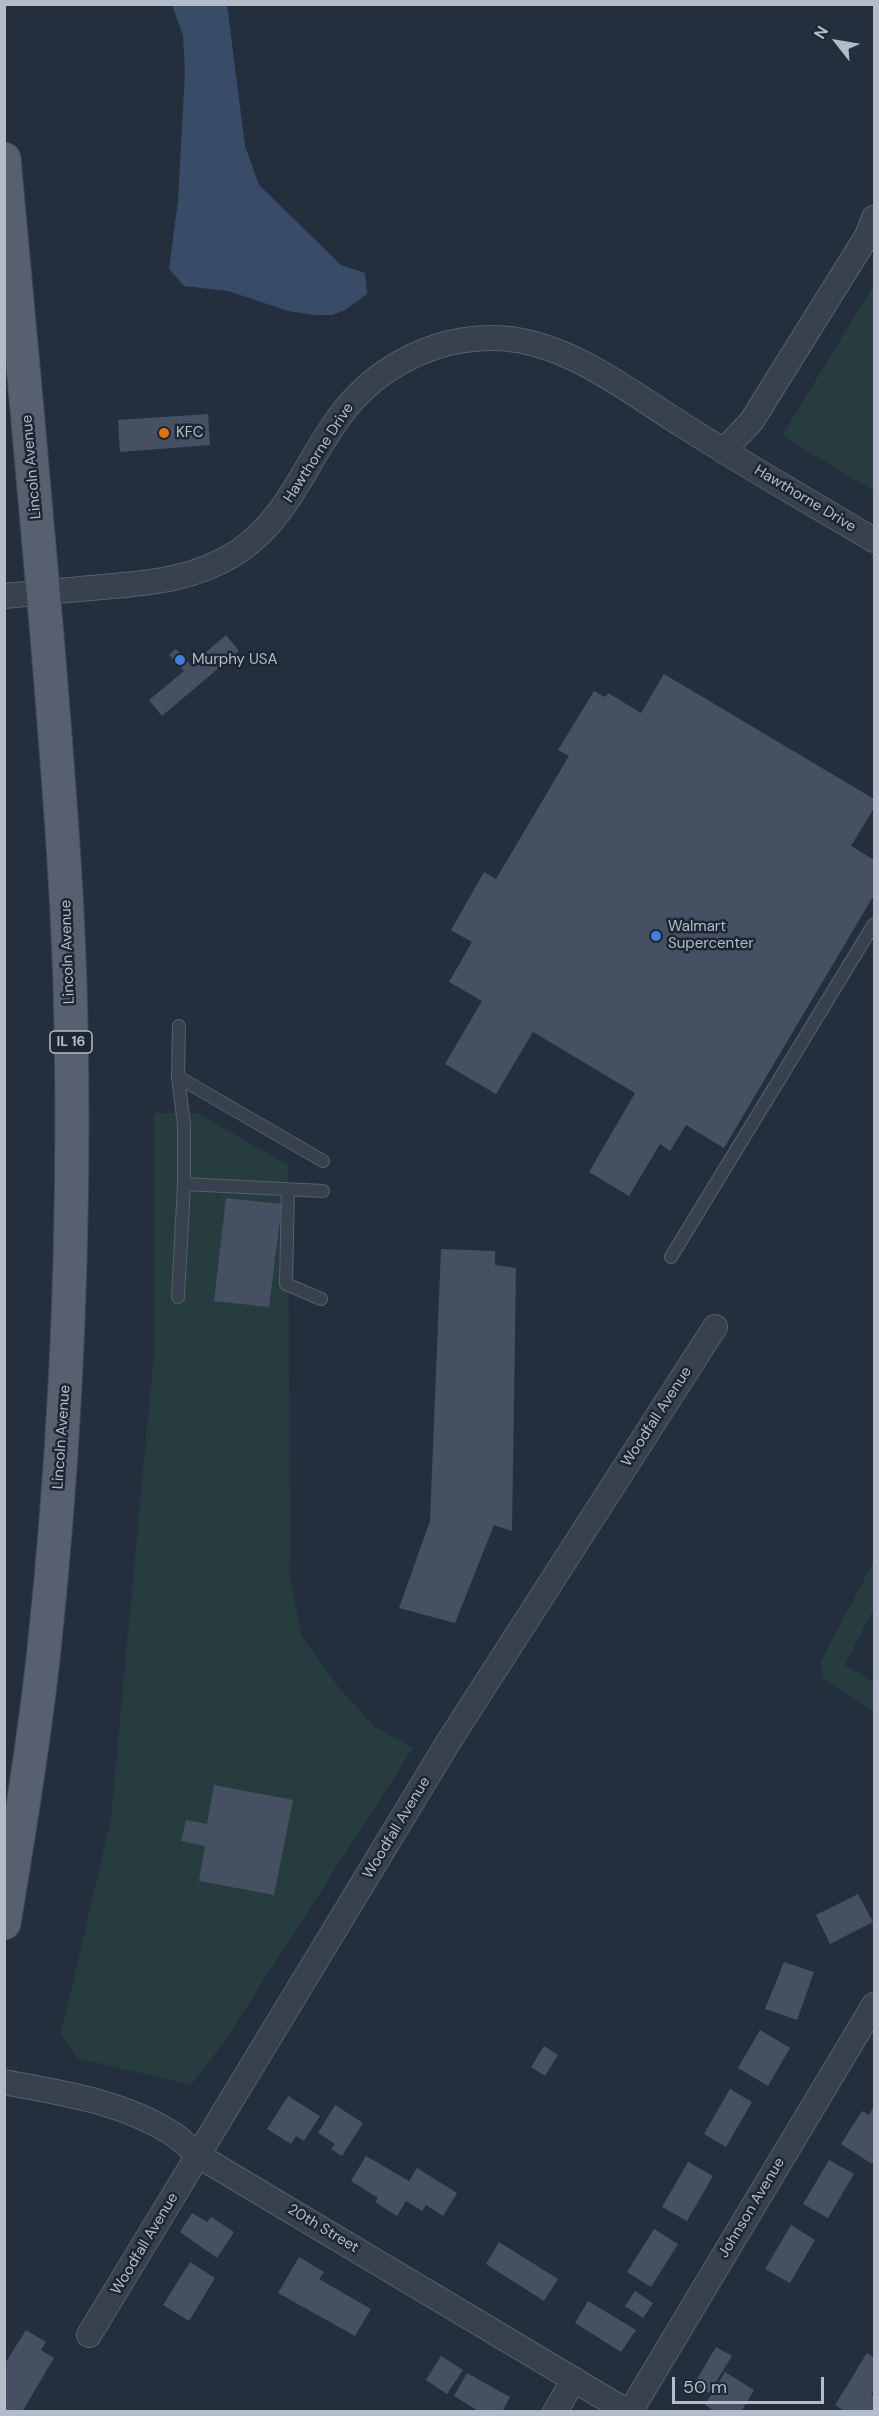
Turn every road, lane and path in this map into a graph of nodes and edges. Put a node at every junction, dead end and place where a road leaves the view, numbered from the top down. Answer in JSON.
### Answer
{"nodes":[{"id":1,"x":4,"y":159,"type":"edge"},
{"id":2,"x":874,"y":218,"type":"edge"},
{"id":3,"x":723,"y":451,"type":"junction"},
{"id":4,"x":874,"y":540,"type":"edge"},
{"id":5,"x":43,"y":593,"type":"junction"},
{"id":6,"x":4,"y":596,"type":"edge"},
{"id":7,"x":874,"y":924,"type":"edge"},
{"id":8,"x":178,"y":1026,"type":"dead end"},
{"id":9,"x":178,"y":1077,"type":"junction"},
{"id":10,"x":323,"y":1161,"type":"dead end"},
{"id":11,"x":184,"y":1184,"type":"junction"},
{"id":12,"x":288,"y":1190,"type":"junction"},
{"id":13,"x":323,"y":1191,"type":"dead end"},
{"id":14,"x":671,"y":1257,"type":"dead end"},
{"id":15,"x":178,"y":1297,"type":"dead end"},
{"id":16,"x":321,"y":1299,"type":"dead end"},
{"id":17,"x":715,"y":1327,"type":"dead end"},
{"id":18,"x":4,"y":1923,"type":"edge"},
{"id":19,"x":874,"y":2005,"type":"edge"},
{"id":20,"x":4,"y":2082,"type":"edge"},
{"id":21,"x":199,"y":2156,"type":"junction"},
{"id":22,"x":89,"y":2335,"type":"dead end"},
{"id":23,"x":574,"y":2379,"type":"junction"},
{"id":24,"x":555,"y":2412,"type":"edge"},
{"id":25,"x":629,"y":2412,"type":"edge"}],
"edges":[{"from":1,"to":5,"type":"main road","name":"Lincoln Avenue","number":"IL 16"},
{"from":2,"to":3,"type":"street"},
{"from":3,"to":4,"type":"street","name":"Hawthorne Drive"},
{"from":3,"to":5,"type":"street","name":"Hawthorne Drive"},
{"from":5,"to":6,"type":"street","name":"Hawthorne Drive"},
{"from":5,"to":18,"type":"main road","name":"Lincoln Avenue","number":"IL 16"},
{"from":7,"to":14,"type":"lane"},
{"from":8,"to":9,"type":"lane"},
{"from":9,"to":10,"type":"lane"},
{"from":9,"to":11,"type":"lane"},
{"from":11,"to":12,"type":"lane"},
{"from":11,"to":15,"type":"lane"},
{"from":12,"to":13,"type":"lane"},
{"from":12,"to":16,"type":"lane"},
{"from":17,"to":21,"type":"street","name":"Woodfall Avenue"},
{"from":19,"to":25,"type":"street","name":"Johnson Avenue"},
{"from":20,"to":21,"type":"street","name":"20th Street"},
{"from":21,"to":22,"type":"street","name":"Woodfall Avenue"},
{"from":21,"to":23,"type":"street","name":"20th Street"},
{"from":23,"to":24,"type":"street"},
{"from":23,"to":25,"type":"street","name":"20th Street"}]}
